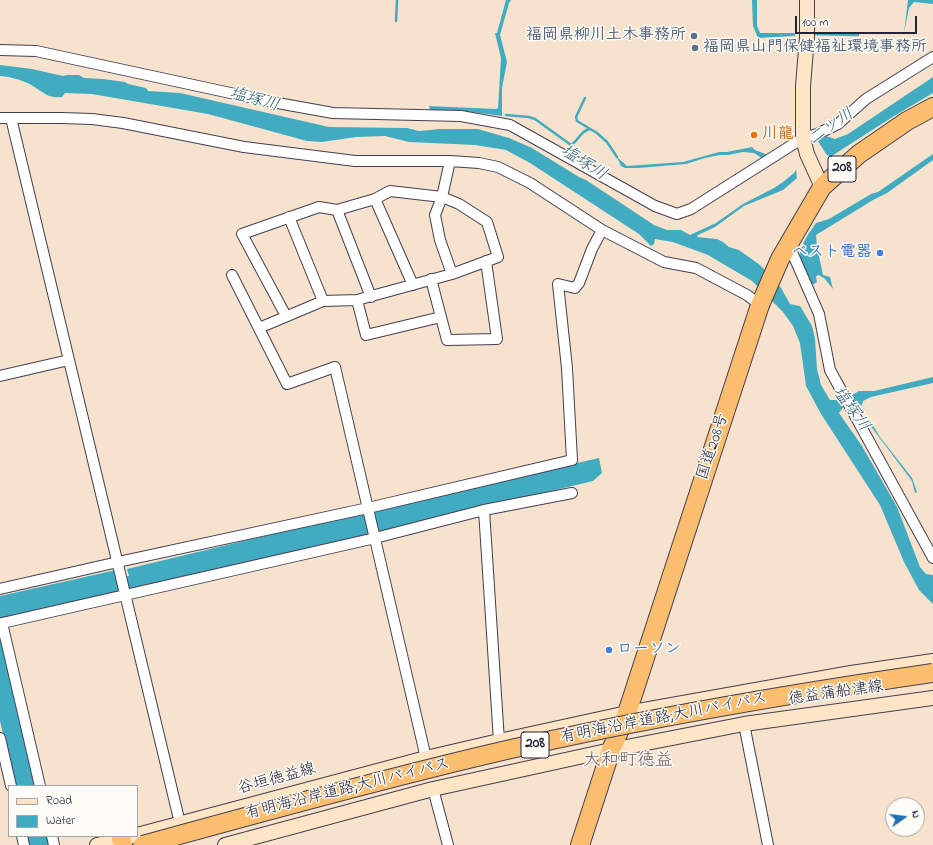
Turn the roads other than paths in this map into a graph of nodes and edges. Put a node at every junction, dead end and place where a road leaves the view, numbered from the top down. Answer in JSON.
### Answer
{"nodes":[{"id":1,"x":807,"y":0,"type":"edge"},
{"id":2,"x":0,"y":50,"type":"edge"},
{"id":3,"x":933,"y":57,"type":"edge"},
{"id":4,"x":933,"y":107,"type":"edge"},
{"id":5,"x":0,"y":118,"type":"edge"},
{"id":6,"x":11,"y":118,"type":"junction"},
{"id":7,"x":804,"y":142,"type":"junction"},
{"id":8,"x":450,"y":161,"type":"junction"},
{"id":9,"x":822,"y":187,"type":"junction"},
{"id":10,"x":442,"y":197,"type":"junction"},
{"id":11,"x":375,"y":199,"type":"junction"},
{"id":12,"x":337,"y":210,"type":"junction"},
{"id":13,"x":289,"y":217,"type":"junction"},
{"id":14,"x":602,"y":230,"type":"junction"},
{"id":15,"x":784,"y":251,"type":"junction"},
{"id":16,"x":486,"y":261,"type":"junction"},
{"id":17,"x":452,"y":274,"type":"junction"},
{"id":18,"x":232,"y":275,"type":"dead end"},
{"id":19,"x":431,"y":279,"type":"junction"},
{"id":20,"x":413,"y":285,"type":"junction"},
{"id":21,"x":370,"y":297,"type":"junction"},
{"id":22,"x":357,"y":300,"type":"junction"},
{"id":23,"x":323,"y":301,"type":"junction"},
{"id":24,"x":760,"y":305,"type":"junction"},
{"id":25,"x":286,"y":316,"type":"junction"},
{"id":26,"x":441,"y":317,"type":"junction"},
{"id":27,"x":259,"y":328,"type":"junction"},
{"id":28,"x":69,"y":360,"type":"junction"},
{"id":29,"x":0,"y":376,"type":"edge"},
{"id":30,"x":572,"y":492,"type":"dead end"},
{"id":31,"x":368,"y":508,"type":"junction"},
{"id":32,"x":484,"y":510,"type":"junction"},
{"id":33,"x":376,"y":538,"type":"junction"},
{"id":34,"x":933,"y":558,"type":"edge"},
{"id":35,"x":118,"y":562,"type":"junction"},
{"id":36,"x":0,"y":589,"type":"edge"},
{"id":37,"x":125,"y":595,"type":"junction"},
{"id":38,"x":933,"y":661,"type":"edge"},
{"id":39,"x":933,"y":673,"type":"edge"},
{"id":40,"x":759,"y":689,"type":"junction"},
{"id":41,"x":933,"y":698,"type":"edge"},
{"id":42,"x":627,"y":713,"type":"junction"},
{"id":43,"x":744,"y":724,"type":"junction"},
{"id":44,"x":0,"y":738,"type":"edge"},
{"id":45,"x":499,"y":741,"type":"junction"},
{"id":46,"x":611,"y":750,"type":"junction"},
{"id":47,"x":426,"y":758,"type":"junction"},
{"id":48,"x":498,"y":775,"type":"junction"},
{"id":49,"x":11,"y":785,"type":"edge"},
{"id":50,"x":40,"y":785,"type":"edge"},
{"id":51,"x":433,"y":789,"type":"junction"},
{"id":52,"x":178,"y":815,"type":"dead end"},
{"id":53,"x":138,"y":836,"type":"edge"},
{"id":54,"x":128,"y":839,"type":"edge"},
{"id":55,"x":258,"y":841,"type":"edge"},
{"id":56,"x":97,"y":845,"type":"edge"},
{"id":57,"x":143,"y":845,"type":"edge"},
{"id":58,"x":225,"y":845,"type":"edge"},
{"id":59,"x":448,"y":845,"type":"edge"},
{"id":60,"x":580,"y":845,"type":"edge"},
{"id":61,"x":768,"y":845,"type":"edge"}],
"edges":[{"from":1,"to":7,"type":"main road"},
{"from":2,"to":7,"type":"street"},
{"from":3,"to":7,"type":"street"},
{"from":4,"to":9,"type":"highway","name":"国道208号","number":"208"},
{"from":5,"to":6,"type":"street"},
{"from":6,"to":8,"type":"street"},
{"from":6,"to":28,"type":"street"},
{"from":7,"to":9,"type":"main road"},
{"from":8,"to":10,"type":"street"},
{"from":8,"to":14,"type":"street"},
{"from":9,"to":15,"type":"highway","name":"国道208号","number":"208"},
{"from":10,"to":11,"type":"street"},
{"from":10,"to":16,"type":"street"},
{"from":10,"to":17,"type":"street"},
{"from":11,"to":12,"type":"street"},
{"from":11,"to":20,"type":"street"},
{"from":12,"to":13,"type":"street"},
{"from":12,"to":21,"type":"street"},
{"from":13,"to":23,"type":"street"},
{"from":13,"to":25,"type":"street"},
{"from":14,"to":24,"type":"street"},
{"from":14,"to":31,"type":"street"},
{"from":15,"to":24,"type":"highway","name":"国道208号","number":"208"},
{"from":15,"to":34,"type":"street"},
{"from":16,"to":17,"type":"street"},
{"from":16,"to":26,"type":"street"},
{"from":17,"to":19,"type":"street"},
{"from":18,"to":27,"type":"street"},
{"from":19,"to":20,"type":"street"},
{"from":19,"to":26,"type":"street"},
{"from":20,"to":21,"type":"street"},
{"from":21,"to":22,"type":"street"},
{"from":22,"to":23,"type":"street"},
{"from":22,"to":26,"type":"street"},
{"from":23,"to":25,"type":"street"},
{"from":24,"to":42,"type":"highway","name":"国道208号","number":"208"},
{"from":25,"to":27,"type":"street"},
{"from":27,"to":31,"type":"street"},
{"from":28,"to":29,"type":"street"},
{"from":28,"to":35,"type":"street"},
{"from":30,"to":32,"type":"street"},
{"from":31,"to":33,"type":"street"},
{"from":31,"to":35,"type":"street"},
{"from":32,"to":33,"type":"street"},
{"from":32,"to":45,"type":"street"},
{"from":33,"to":37,"type":"street"},
{"from":33,"to":47,"type":"street"},
{"from":35,"to":36,"type":"street"},
{"from":35,"to":37,"type":"street"},
{"from":37,"to":50,"type":"street"},
{"from":37,"to":52,"type":"street"},
{"from":38,"to":40,"type":"main road","name":"徳益蒲船津線"},
{"from":39,"to":57,"type":"highway","name":"有明海沿岸道路;大川バイパス","number":"208","bridge":true},
{"from":40,"to":42,"type":"main road","name":"徳益蒲船津線"},
{"from":40,"to":43,"type":"main road"},
{"from":41,"to":43,"type":"main road","name":"徳益蒲船津線"},
{"from":42,"to":45,"type":"main road","name":"谷垣徳益線"},
{"from":42,"to":46,"type":"highway","name":"国道208号","number":"208"},
{"from":43,"to":46,"type":"main road","name":"徳益蒲船津線"},
{"from":43,"to":61,"type":"street"},
{"from":44,"to":49,"type":"street"},
{"from":45,"to":47,"type":"main road","name":"谷垣徳益線"},
{"from":45,"to":48,"type":"main road"},
{"from":46,"to":48,"type":"main road"},
{"from":46,"to":60,"type":"highway","name":"国道208号","number":"208"},
{"from":47,"to":51,"type":"main road"},
{"from":47,"to":53,"type":"main road","name":"谷垣徳益線"},
{"from":48,"to":51,"type":"main road"},
{"from":51,"to":55,"type":"main road"},
{"from":51,"to":59,"type":"street"},
{"from":54,"to":56,"type":"main road","name":"谷垣徳益線"},
{"from":55,"to":58,"type":"main road"}]}
